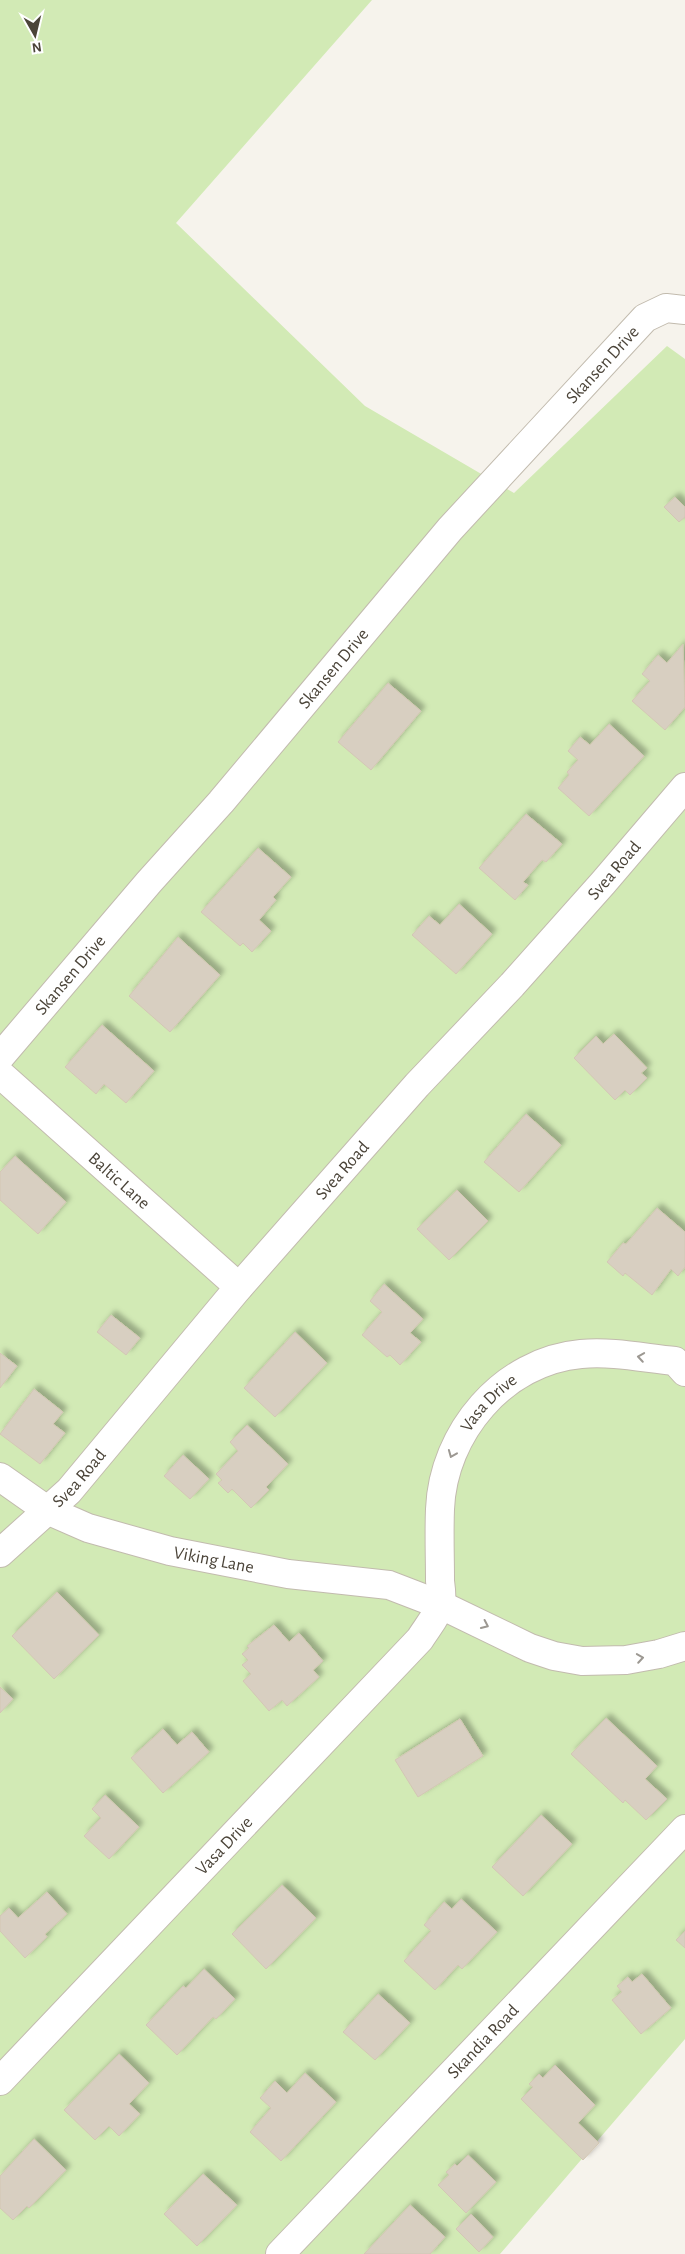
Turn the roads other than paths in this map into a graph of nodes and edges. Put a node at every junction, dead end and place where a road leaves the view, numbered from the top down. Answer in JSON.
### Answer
{"nodes":[{"id":1,"x":685,"y":310,"type":"edge"},
{"id":2,"x":685,"y":787,"type":"edge"},
{"id":3,"x":0,"y":1057,"type":"edge"},
{"id":4,"x":0,"y":1074,"type":"edge"},
{"id":5,"x":239,"y":1287,"type":"junction"},
{"id":6,"x":682,"y":1360,"type":"edge"},
{"id":7,"x":0,"y":1477,"type":"edge"},
{"id":8,"x":47,"y":1510,"type":"junction"},
{"id":9,"x":0,"y":1553,"type":"edge"},
{"id":10,"x":441,"y":1605,"type":"junction"},
{"id":11,"x":685,"y":1646,"type":"edge"},
{"id":12,"x":685,"y":1829,"type":"edge"},
{"id":13,"x":0,"y":2081,"type":"edge"},
{"id":14,"x":280,"y":2254,"type":"edge"}],
"edges":[{"from":1,"to":3,"type":"street","name":"Skansen Drive"},
{"from":2,"to":5,"type":"street","name":"Svea Road"},
{"from":4,"to":5,"type":"street","name":"Baltic Lane"},
{"from":5,"to":8,"type":"street","name":"Svea Road"},
{"from":6,"to":10,"type":"street","name":"Vasa Drive","one_way":true},
{"from":7,"to":8,"type":"street","name":"Viking Lane"},
{"from":8,"to":9,"type":"street","name":"Svea Road"},
{"from":8,"to":10,"type":"street","name":"Viking Lane"},
{"from":10,"to":11,"type":"street","one_way":true},
{"from":10,"to":13,"type":"street","name":"Vasa Drive"},
{"from":12,"to":14,"type":"street","name":"Skandia Road"}]}
